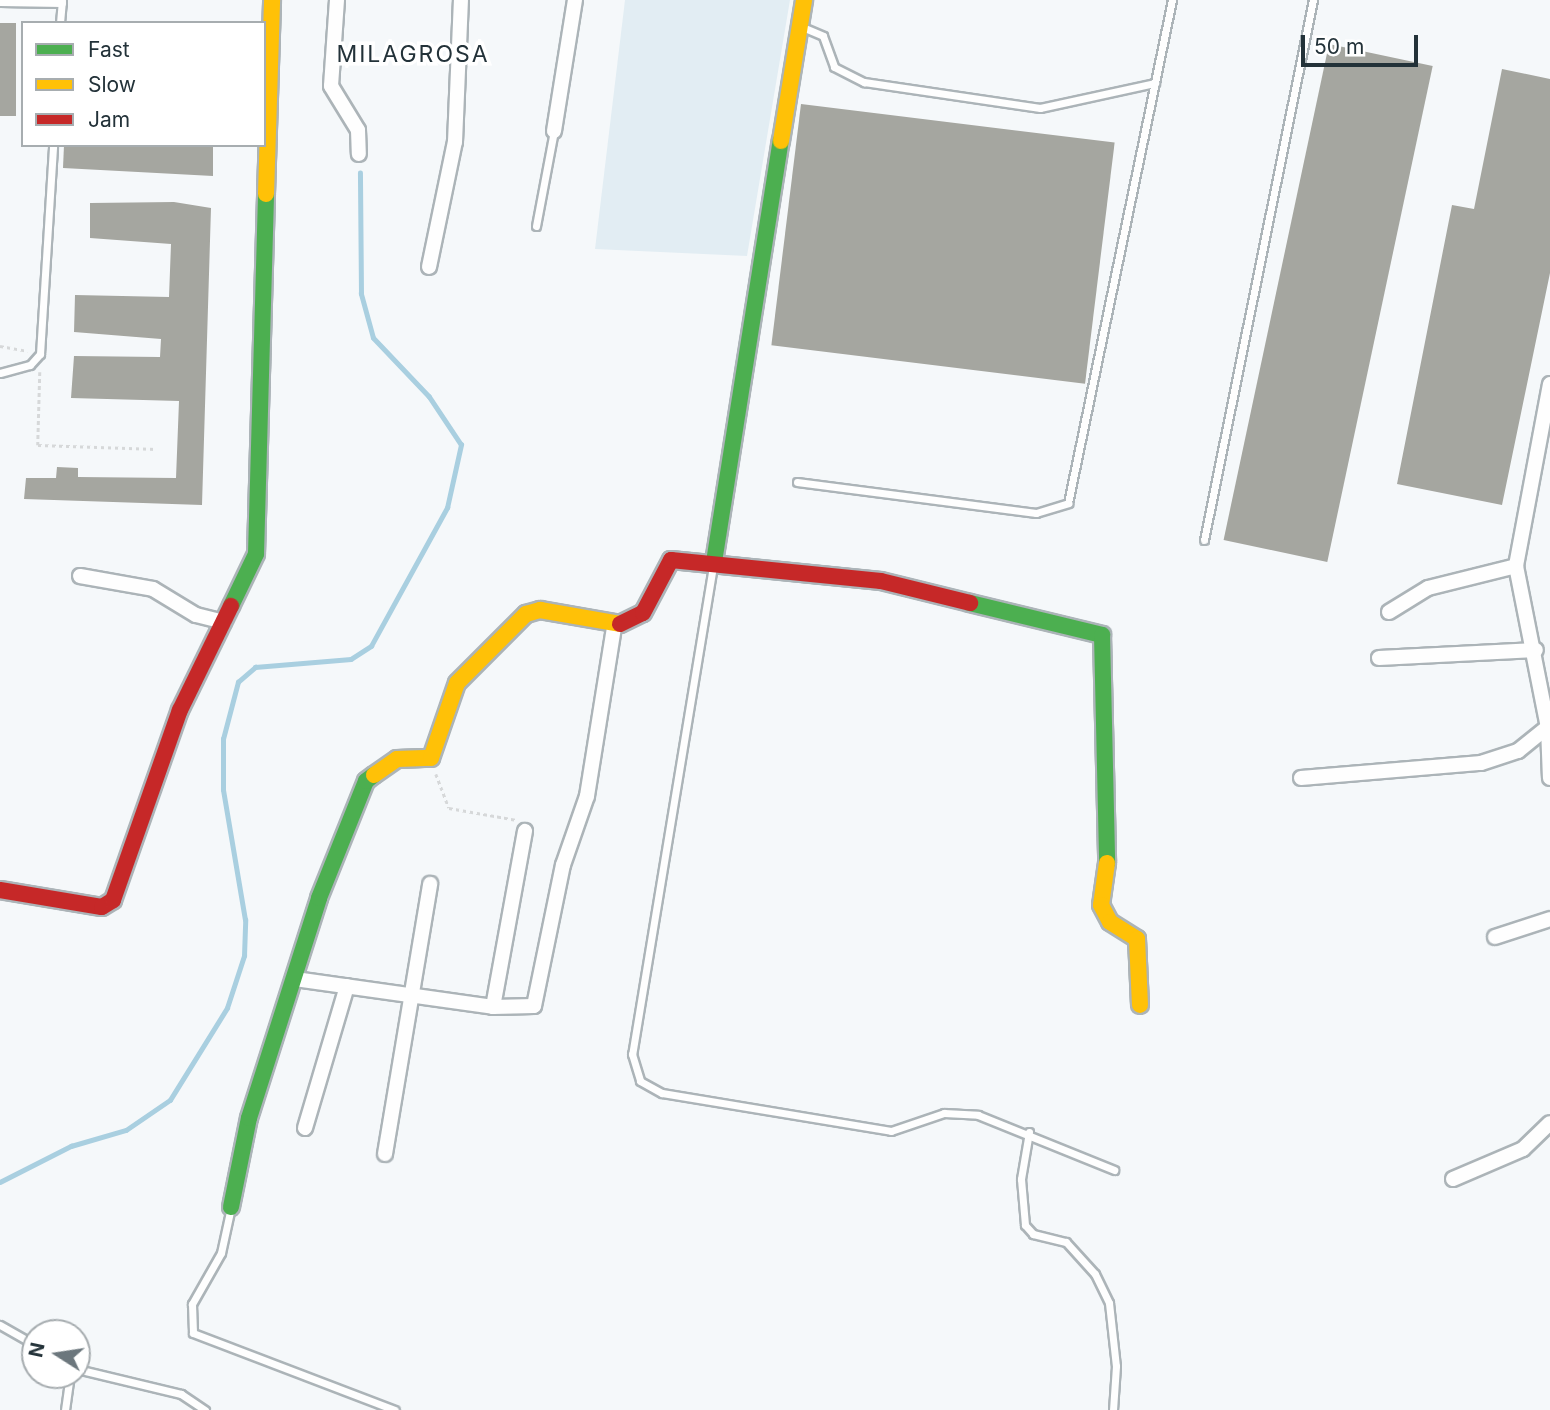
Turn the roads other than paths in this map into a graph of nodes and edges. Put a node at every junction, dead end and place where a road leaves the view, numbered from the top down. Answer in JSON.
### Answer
{"nodes":[{"id":1,"x":272,"y":0,"type":"edge"},
{"id":2,"x":337,"y":0,"type":"edge"},
{"id":3,"x":461,"y":0,"type":"edge"},
{"id":4,"x":575,"y":0,"type":"edge"},
{"id":5,"x":804,"y":0,"type":"edge"},
{"id":6,"x":1172,"y":0,"type":"edge"},
{"id":7,"x":1313,"y":0,"type":"edge"},
{"id":8,"x":62,"y":1,"type":"edge"},
{"id":9,"x":0,"y":2,"type":"edge"},
{"id":10,"x":60,"y":21,"type":"edge"},
{"id":11,"x":799,"y":26,"type":"junction"},
{"id":12,"x":1155,"y":83,"type":"junction"},
{"id":13,"x":554,"y":131,"type":"joint"},
{"id":14,"x":53,"y":147,"type":"edge"},
{"id":15,"x":359,"y":154,"type":"dead end"},
{"id":16,"x":536,"y":226,"type":"dead end"},
{"id":17,"x":429,"y":267,"type":"dead end"},
{"id":18,"x":0,"y":373,"type":"edge"},
{"id":19,"x":1550,"y":384,"type":"edge"},
{"id":20,"x":797,"y":482,"type":"dead end"},
{"id":21,"x":1204,"y":540,"type":"dead end"},
{"id":22,"x":714,"y":562,"type":"junction"},
{"id":23,"x":1516,"y":566,"type":"junction"},
{"id":24,"x":80,"y":576,"type":"dead end"},
{"id":25,"x":1389,"y":612,"type":"dead end"},
{"id":26,"x":224,"y":622,"type":"junction"},
{"id":27,"x":614,"y":627,"type":"junction"},
{"id":28,"x":1536,"y":650,"type":"junction"},
{"id":29,"x":1378,"y":658,"type":"dead end"},
{"id":30,"x":1548,"y":727,"type":"edge"},
{"id":31,"x":1301,"y":778,"type":"dead end"},
{"id":32,"x":1550,"y":778,"type":"edge"},
{"id":33,"x":525,"y":831,"type":"road end"},
{"id":34,"x":430,"y":884,"type":"dead end"},
{"id":35,"x":0,"y":890,"type":"edge"},
{"id":36,"x":1550,"y":919,"type":"edge"},
{"id":37,"x":1495,"y":937,"type":"dead end"},
{"id":38,"x":295,"y":979,"type":"junction"},
{"id":39,"x":347,"y":986,"type":"junction"},
{"id":40,"x":411,"y":996,"type":"junction"},
{"id":41,"x":1140,"y":1005,"type":"dead end"},
{"id":42,"x":493,"y":1007,"type":"junction"},
{"id":43,"x":1550,"y":1123,"type":"edge"},
{"id":44,"x":305,"y":1128,"type":"dead end"},
{"id":45,"x":1029,"y":1132,"type":"junction"},
{"id":46,"x":385,"y":1154,"type":"dead end"},
{"id":47,"x":1114,"y":1170,"type":"dead end"},
{"id":48,"x":1453,"y":1179,"type":"dead end"},
{"id":49,"x":231,"y":1207,"type":"joint"},
{"id":50,"x":0,"y":1325,"type":"edge"},
{"id":51,"x":21,"y":1337,"type":"edge"},
{"id":52,"x":91,"y":1372,"type":"edge"},
{"id":53,"x":68,"y":1389,"type":"edge"},
{"id":54,"x":65,"y":1410,"type":"edge"},
{"id":55,"x":205,"y":1410,"type":"edge"},
{"id":56,"x":395,"y":1410,"type":"edge"},
{"id":57,"x":1113,"y":1410,"type":"edge"}],
"edges":[{"from":1,"to":26,"type":"street"},
{"from":2,"to":15,"type":"street"},
{"from":3,"to":17,"type":"street"},
{"from":4,"to":13,"type":"street"},
{"from":5,"to":11,"type":"street"},
{"from":6,"to":12,"type":"lane"},
{"from":7,"to":21,"type":"lane"},
{"from":8,"to":9,"type":"lane"},
{"from":8,"to":10,"type":"lane"},
{"from":11,"to":12,"type":"lane"},
{"from":11,"to":22,"type":"street"},
{"from":12,"to":20,"type":"lane"},
{"from":13,"to":16,"type":"lane"},
{"from":14,"to":18,"type":"lane"},
{"from":19,"to":23,"type":"street"},
{"from":22,"to":27,"type":"street"},
{"from":22,"to":41,"type":"street"},
{"from":22,"to":45,"type":"lane"},
{"from":23,"to":25,"type":"street"},
{"from":23,"to":28,"type":"street"},
{"from":24,"to":26,"type":"street"},
{"from":26,"to":35,"type":"street"},
{"from":27,"to":38,"type":"street"},
{"from":27,"to":42,"type":"street"},
{"from":28,"to":29,"type":"street"},
{"from":28,"to":30,"type":"street"},
{"from":30,"to":31,"type":"street"},
{"from":30,"to":32,"type":"street"},
{"from":33,"to":42,"type":"street"},
{"from":34,"to":40,"type":"street"},
{"from":36,"to":37,"type":"street"},
{"from":38,"to":39,"type":"street"},
{"from":38,"to":49,"type":"street"},
{"from":39,"to":40,"type":"street"},
{"from":39,"to":44,"type":"street"},
{"from":40,"to":42,"type":"street"},
{"from":40,"to":46,"type":"street"},
{"from":43,"to":48,"type":"street"},
{"from":45,"to":47,"type":"lane"},
{"from":45,"to":57,"type":"lane"},
{"from":49,"to":56,"type":"lane"},
{"from":50,"to":51,"type":"lane"},
{"from":52,"to":55,"type":"lane"},
{"from":53,"to":54,"type":"lane"}]}
